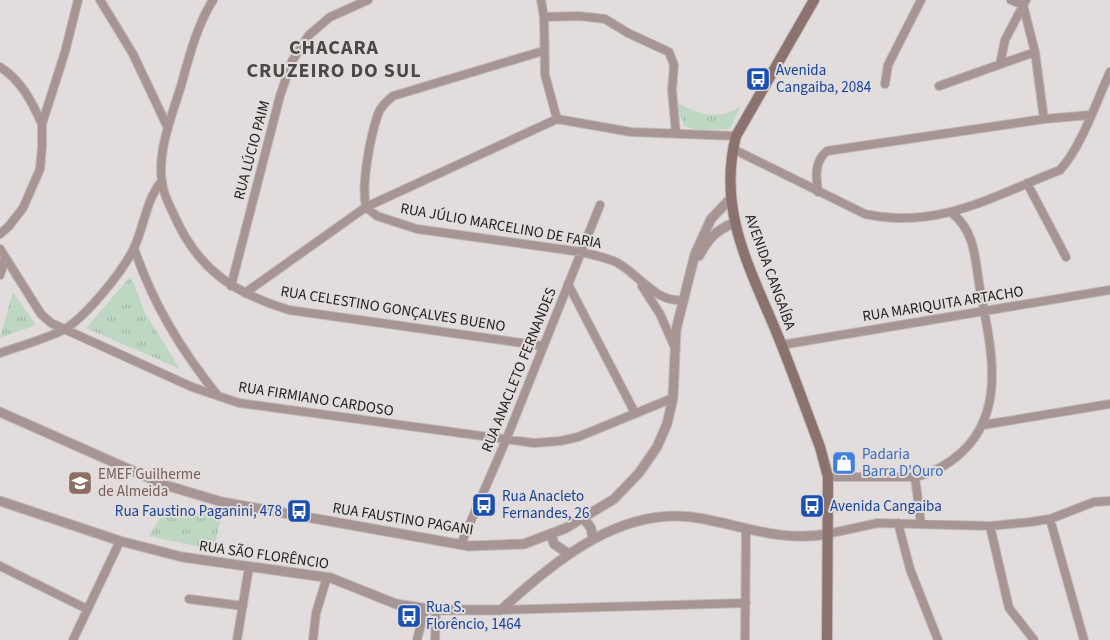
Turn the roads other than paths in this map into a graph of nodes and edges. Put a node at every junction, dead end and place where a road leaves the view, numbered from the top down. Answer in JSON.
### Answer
{"nodes":[{"id":1,"x":78,"y":0,"type":"edge"},
{"id":2,"x":100,"y":0,"type":"edge"},
{"id":3,"x":213,"y":0,"type":"edge"},
{"id":4,"x":368,"y":0,"type":"edge"},
{"id":5,"x":541,"y":0,"type":"edge"},
{"id":6,"x":814,"y":0,"type":"edge"},
{"id":7,"x":922,"y":0,"type":"edge"},
{"id":8,"x":1012,"y":0,"type":"edge"},
{"id":9,"x":1024,"y":3,"type":"edge"},
{"id":10,"x":544,"y":17,"type":"junction"},
{"id":11,"x":543,"y":51,"type":"junction"},
{"id":12,"x":1035,"y":52,"type":"junction"},
{"id":13,"x":1000,"y":64,"type":"junction"},
{"id":14,"x":0,"y":67,"type":"edge"},
{"id":15,"x":1110,"y":72,"type":"edge"},
{"id":16,"x":885,"y":84,"type":"dead end"},
{"id":17,"x":939,"y":86,"type":"dead end"},
{"id":18,"x":1090,"y":115,"type":"junction"},
{"id":19,"x":558,"y":118,"type":"junction"},
{"id":20,"x":1044,"y":118,"type":"junction"},
{"id":21,"x":42,"y":124,"type":"junction"},
{"id":22,"x":168,"y":128,"type":"junction"},
{"id":23,"x":676,"y":134,"type":"junction"},
{"id":24,"x":736,"y":136,"type":"junction"},
{"id":25,"x":733,"y":149,"type":"junction"},
{"id":26,"x":161,"y":182,"type":"junction"},
{"id":27,"x":1027,"y":183,"type":"junction"},
{"id":28,"x":818,"y":192,"type":"junction"},
{"id":29,"x":730,"y":199,"type":"junction"},
{"id":30,"x":600,"y":205,"type":"dead end"},
{"id":31,"x":366,"y":207,"type":"junction"},
{"id":32,"x":952,"y":213,"type":"junction"},
{"id":33,"x":734,"y":223,"type":"junction"},
{"id":34,"x":0,"y":234,"type":"edge"},
{"id":35,"x":134,"y":248,"type":"junction"},
{"id":36,"x":0,"y":249,"type":"edge"},
{"id":37,"x":581,"y":252,"type":"junction"},
{"id":38,"x":1066,"y":257,"type":"dead end"},
{"id":39,"x":5,"y":258,"type":"junction"},
{"id":40,"x":694,"y":265,"type":"junction"},
{"id":41,"x":0,"y":275,"type":"edge"},
{"id":42,"x":635,"y":276,"type":"junction"},
{"id":43,"x":568,"y":284,"type":"junction"},
{"id":44,"x":231,"y":286,"type":"junction"},
{"id":45,"x":1110,"y":290,"type":"edge"},
{"id":46,"x":245,"y":293,"type":"junction"},
{"id":47,"x":683,"y":300,"type":"junction"},
{"id":48,"x":984,"y":311,"type":"junction"},
{"id":49,"x":62,"y":330,"type":"junction"},
{"id":50,"x":781,"y":345,"type":"junction"},
{"id":51,"x":544,"y":346,"type":"junction"},
{"id":52,"x":674,"y":348,"type":"junction"},
{"id":53,"x":0,"y":353,"type":"edge"},
{"id":54,"x":219,"y":397,"type":"junction"},
{"id":55,"x":673,"y":398,"type":"junction"},
{"id":56,"x":1110,"y":404,"type":"edge"},
{"id":57,"x":0,"y":412,"type":"edge"},
{"id":58,"x":635,"y":413,"type":"junction"},
{"id":59,"x":983,"y":424,"type":"junction"},
{"id":60,"x":506,"y":440,"type":"junction"},
{"id":61,"x":828,"y":477,"type":"junction"},
{"id":62,"x":915,"y":477,"type":"junction"},
{"id":63,"x":0,"y":501,"type":"edge"},
{"id":64,"x":1110,"y":501,"type":"edge"},
{"id":65,"x":584,"y":518,"type":"junction"},
{"id":66,"x":1050,"y":520,"type":"junction"},
{"id":67,"x":898,"y":523,"type":"junction"},
{"id":68,"x":921,"y":524,"type":"junction"},
{"id":69,"x":990,"y":526,"type":"junction"},
{"id":70,"x":746,"y":530,"type":"junction"},
{"id":71,"x":551,"y":534,"type":"junction"},
{"id":72,"x":827,"y":534,"type":"junction"},
{"id":73,"x":594,"y":539,"type":"junction"},
{"id":74,"x":120,"y":541,"type":"junction"},
{"id":75,"x":461,"y":544,"type":"junction"},
{"id":76,"x":569,"y":554,"type":"junction"},
{"id":77,"x":0,"y":566,"type":"edge"},
{"id":78,"x":249,"y":566,"type":"junction"},
{"id":79,"x":327,"y":577,"type":"junction"},
{"id":80,"x":189,"y":599,"type":"dead end"},
{"id":81,"x":746,"y":603,"type":"junction"},
{"id":82,"x":243,"y":606,"type":"junction"},
{"id":83,"x":87,"y":609,"type":"junction"},
{"id":84,"x":425,"y":609,"type":"junction"},
{"id":85,"x":436,"y":610,"type":"junction"},
{"id":86,"x":500,"y":610,"type":"junction"},
{"id":87,"x":73,"y":640,"type":"edge"},
{"id":88,"x":238,"y":640,"type":"edge"},
{"id":89,"x":313,"y":640,"type":"edge"},
{"id":90,"x":417,"y":640,"type":"edge"},
{"id":91,"x":434,"y":640,"type":"edge"},
{"id":92,"x":745,"y":640,"type":"edge"},
{"id":93,"x":827,"y":640,"type":"edge"},
{"id":94,"x":938,"y":640,"type":"edge"},
{"id":95,"x":1034,"y":640,"type":"edge"},
{"id":96,"x":1084,"y":640,"type":"edge"}],
"edges":[{"from":1,"to":21,"type":"street"},
{"from":2,"to":22,"type":"street"},
{"from":3,"to":22,"type":"street","name":"RUA CELESTINO GONÇALVES BUENO"},
{"from":4,"to":44,"type":"street","name":"RUA LÚCIO PAIM"},
{"from":5,"to":10,"type":"street"},
{"from":6,"to":24,"type":"main road","name":"AVENIDA CANGAÍBA"},
{"from":7,"to":16,"type":"street"},
{"from":8,"to":9,"type":"street"},
{"from":9,"to":12,"type":"street"},
{"from":9,"to":13,"type":"street"},
{"from":10,"to":11,"type":"street"},
{"from":10,"to":23,"type":"street"},
{"from":11,"to":19,"type":"street"},
{"from":11,"to":31,"type":"street"},
{"from":12,"to":13,"type":"street"},
{"from":12,"to":20,"type":"street"},
{"from":13,"to":17,"type":"street"},
{"from":14,"to":21,"type":"street"},
{"from":15,"to":18,"type":"street"},
{"from":18,"to":20,"type":"street"},
{"from":18,"to":27,"type":"street"},
{"from":19,"to":23,"type":"street"},
{"from":19,"to":31,"type":"street"},
{"from":20,"to":28,"type":"street"},
{"from":21,"to":34,"type":"street"},
{"from":22,"to":26,"type":"street","name":"RUA CELESTINO GONÇALVES BUENO"},
{"from":23,"to":24,"type":"street"},
{"from":24,"to":25,"type":"main road","name":"AVENIDA CANGAÍBA"},
{"from":25,"to":28,"type":"street"},
{"from":25,"to":29,"type":"main road","name":"AVENIDA CANGAÍBA"},
{"from":26,"to":35,"type":"street"},
{"from":26,"to":44,"type":"street","name":"RUA CELESTINO GONÇALVES BUENO"},
{"from":27,"to":32,"type":"street"},
{"from":27,"to":38,"type":"street"},
{"from":28,"to":32,"type":"street"},
{"from":29,"to":33,"type":"main road","name":"AVENIDA CANGAÍBA"},
{"from":29,"to":40,"type":"street","name":"RUA FAUSTINO PAGANI"},
{"from":30,"to":37,"type":"street","name":"RUA ANACLETO FERNANDES"},
{"from":31,"to":37,"type":"street","name":"RUA JÚLIO MARCELINO DE FARIA"},
{"from":31,"to":46,"type":"street"},
{"from":32,"to":48,"type":"street"},
{"from":33,"to":40,"type":"street","name":"RUA FAUSTINO PAGANI"},
{"from":33,"to":50,"type":"main road","name":"AVENIDA CANGAÍBA"},
{"from":35,"to":49,"type":"street"},
{"from":35,"to":54,"type":"street"},
{"from":36,"to":39,"type":"street","name":"RUA FIRMIANO CARDOSO"},
{"from":37,"to":42,"type":"street","name":"RUA JÚLIO MARCELINO DE FARIA"},
{"from":37,"to":43,"type":"street","name":"RUA ANACLETO FERNANDES"},
{"from":39,"to":41,"type":"street"},
{"from":39,"to":49,"type":"street","name":"RUA FIRMIANO CARDOSO"},
{"from":40,"to":47,"type":"street","name":"RUA FAUSTINO PAGANI"},
{"from":42,"to":47,"type":"street","name":"RUA JÚLIO MARCELINO DE FARIA"},
{"from":42,"to":52,"type":"street","name":"RUA JÚLIO MARCELINO DE FARIA"},
{"from":43,"to":51,"type":"street","name":"RUA ANACLETO FERNANDES"},
{"from":43,"to":58,"type":"street"},
{"from":44,"to":46,"type":"street","name":"RUA CELESTINO GONÇALVES BUENO"},
{"from":45,"to":48,"type":"street","name":"RUA MARIQUITA ARTACHO"},
{"from":46,"to":51,"type":"street","name":"RUA CELESTINO GONÇALVES BUENO"},
{"from":47,"to":52,"type":"street","name":"RUA FAUSTINO PAGANI"},
{"from":48,"to":50,"type":"street","name":"RUA MARIQUITA ARTACHO"},
{"from":48,"to":59,"type":"street"},
{"from":49,"to":53,"type":"street"},
{"from":49,"to":54,"type":"street","name":"RUA FIRMIANO CARDOSO"},
{"from":50,"to":61,"type":"main road","name":"AVENIDA CANGAÍBA"},
{"from":51,"to":60,"type":"street","name":"RUA ANACLETO FERNANDES"},
{"from":52,"to":55,"type":"street","name":"RUA FAUSTINO PAGANI"},
{"from":54,"to":60,"type":"street","name":"RUA FIRMIANO CARDOSO"},
{"from":55,"to":58,"type":"street","name":"RUA FIRMIANO CARDOSO"},
{"from":55,"to":65,"type":"street","name":"RUA FAUSTINO PAGANI"},
{"from":56,"to":59,"type":"street"},
{"from":57,"to":75,"type":"street","name":"RUA FAUSTINO PAGANI"},
{"from":58,"to":60,"type":"street","name":"RUA FIRMIANO CARDOSO"},
{"from":59,"to":62,"type":"street"},
{"from":60,"to":75,"type":"street","name":"RUA ANACLETO FERNANDES"},
{"from":61,"to":62,"type":"street"},
{"from":61,"to":72,"type":"main road","name":"AVENIDA CANGAÍBA"},
{"from":62,"to":68,"type":"street"},
{"from":63,"to":74,"type":"street","name":"RUA SÃO FLORÊNCIO"},
{"from":64,"to":66,"type":"street"},
{"from":65,"to":71,"type":"street","name":"RUA FAUSTINO PAGANI"},
{"from":65,"to":73,"type":"street"},
{"from":66,"to":69,"type":"street"},
{"from":66,"to":96,"type":"street"},
{"from":67,"to":68,"type":"street"},
{"from":67,"to":72,"type":"street"},
{"from":67,"to":94,"type":"street"},
{"from":68,"to":69,"type":"street"},
{"from":69,"to":95,"type":"street"},
{"from":70,"to":72,"type":"street"},
{"from":70,"to":73,"type":"street"},
{"from":70,"to":81,"type":"street"},
{"from":71,"to":75,"type":"street","name":"RUA FAUSTINO PAGANI"},
{"from":71,"to":76,"type":"street"},
{"from":72,"to":93,"type":"main road"},
{"from":73,"to":76,"type":"street"},
{"from":74,"to":78,"type":"street","name":"RUA SÃO FLORÊNCIO"},
{"from":74,"to":83,"type":"street"},
{"from":76,"to":86,"type":"street"},
{"from":77,"to":83,"type":"street"},
{"from":78,"to":79,"type":"street","name":"RUA SÃO FLORÊNCIO"},
{"from":78,"to":82,"type":"street"},
{"from":79,"to":84,"type":"street","name":"RUA SÃO FLORÊNCIO"},
{"from":79,"to":89,"type":"street"},
{"from":80,"to":82,"type":"street"},
{"from":81,"to":86,"type":"street"},
{"from":81,"to":92,"type":"street"},
{"from":82,"to":88,"type":"street"},
{"from":83,"to":87,"type":"street"},
{"from":84,"to":85,"type":"street","name":"RUA SÃO FLORÊNCIO"},
{"from":84,"to":90,"type":"street"},
{"from":85,"to":86,"type":"street","name":"RUA SÃO FLORÊNCIO"},
{"from":85,"to":91,"type":"street"}]}
